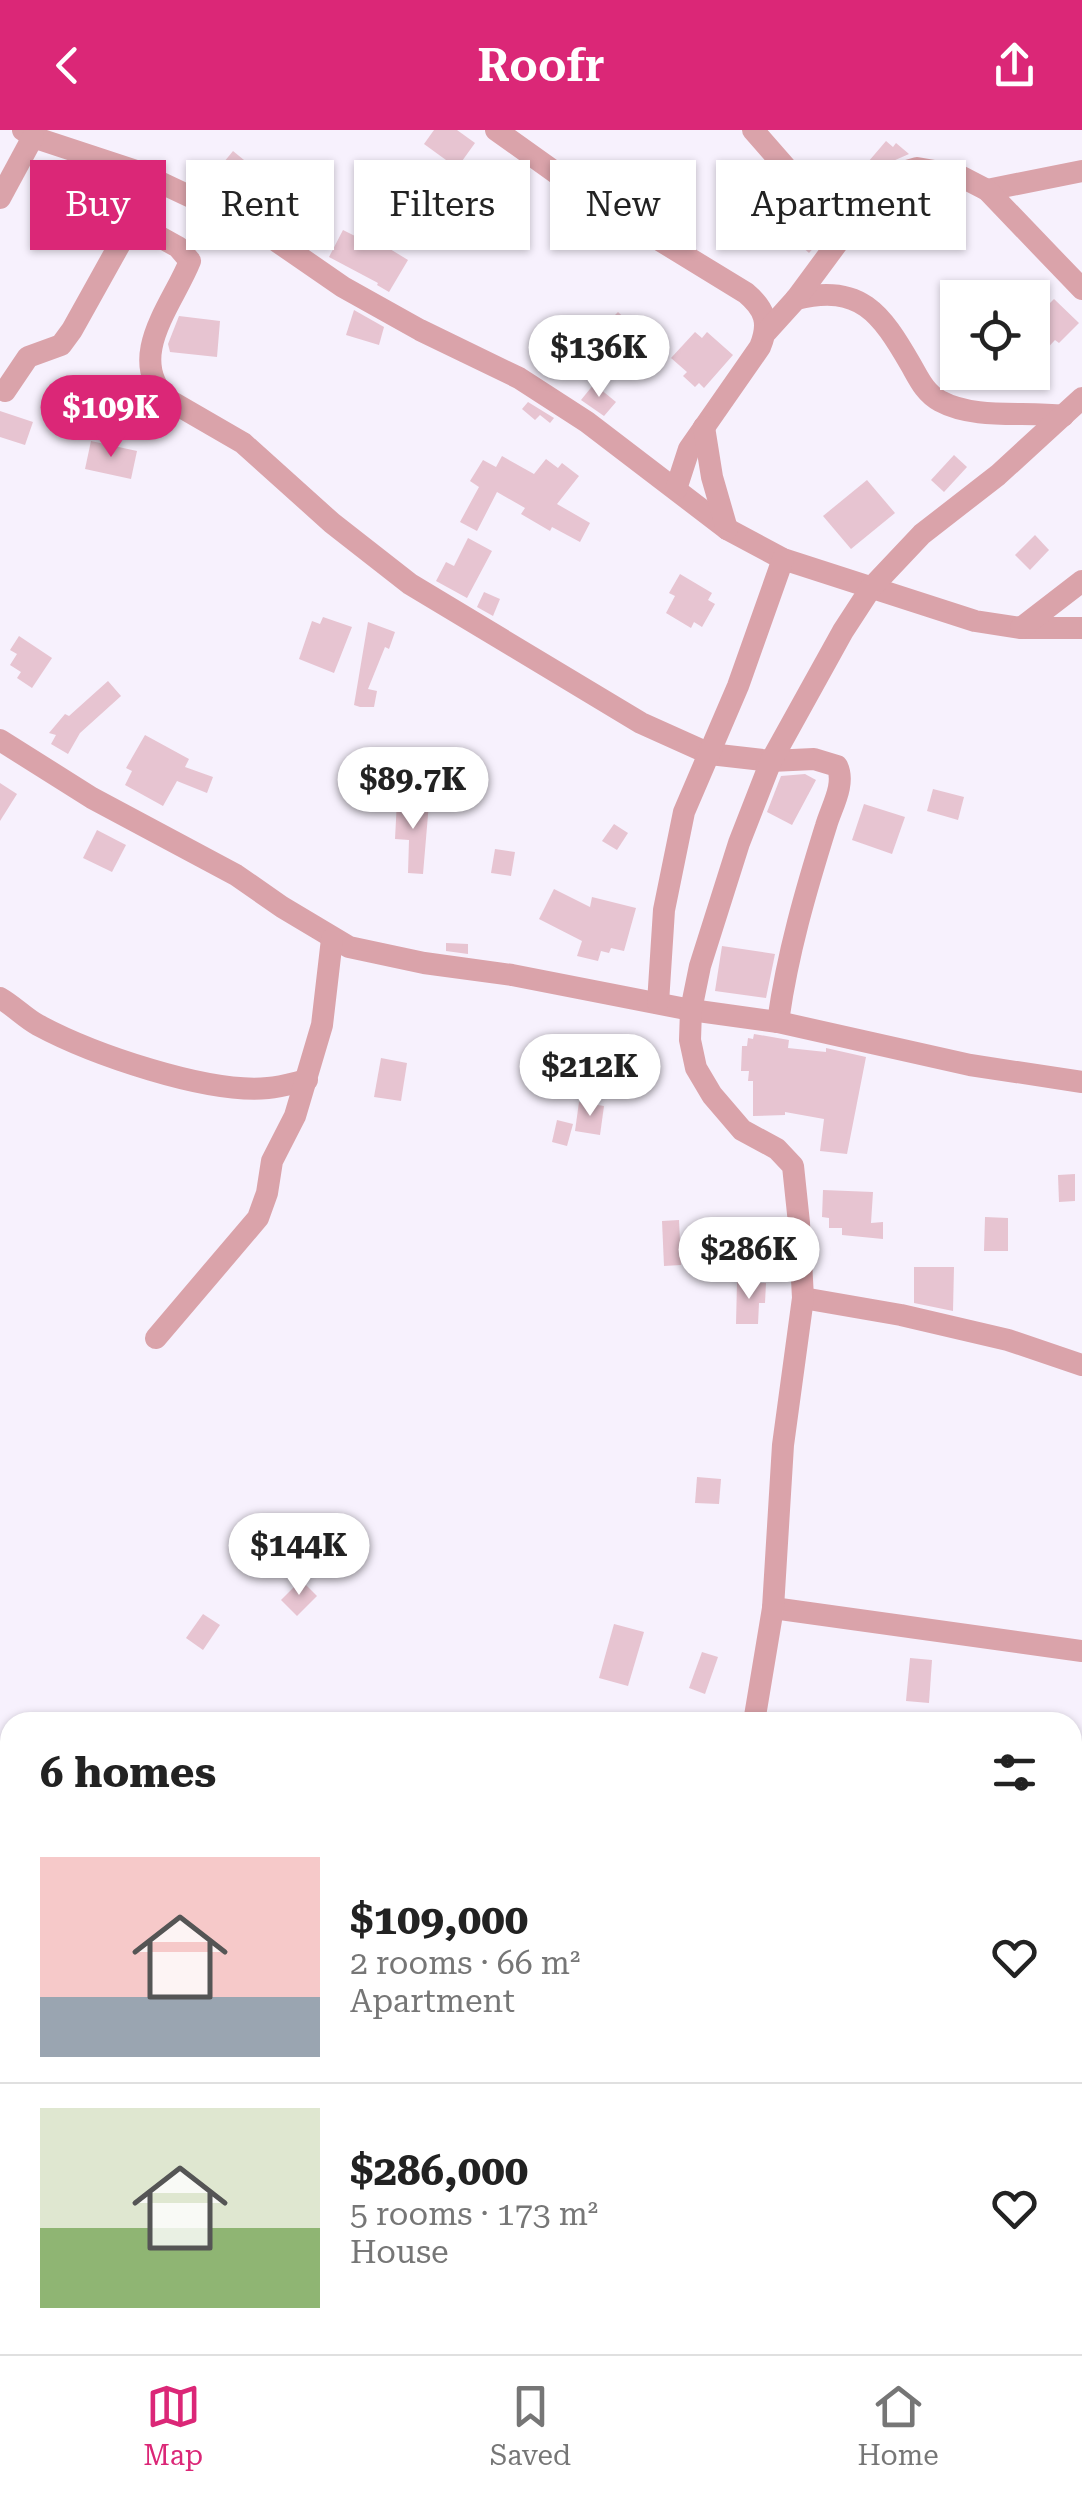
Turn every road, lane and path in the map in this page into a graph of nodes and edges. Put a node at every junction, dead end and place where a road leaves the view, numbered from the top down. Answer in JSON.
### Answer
{"nodes":[{"id":1,"x":496,"y":130,"type":"edge"},
{"id":2,"x":753,"y":130,"type":"edge"},
{"id":3,"x":28,"y":133,"type":"edge"},
{"id":4,"x":107,"y":160,"type":"edge"},
{"id":5,"x":779,"y":160,"type":"edge"},
{"id":6,"x":1082,"y":171,"type":"edge"},
{"id":7,"x":966,"y":179,"type":"edge"},
{"id":8,"x":166,"y":186,"type":"edge"},
{"id":9,"x":987,"y":190,"type":"junction"},
{"id":10,"x":0,"y":198,"type":"edge"},
{"id":11,"x":166,"y":240,"type":"edge"},
{"id":12,"x":116,"y":250,"type":"edge"},
{"id":13,"x":832,"y":250,"type":"edge"},
{"id":14,"x":1082,"y":290,"type":"edge"},
{"id":15,"x":796,"y":300,"type":"junction"},
{"id":16,"x":767,"y":331,"type":"junction"},
{"id":17,"x":4,"y":392,"type":"dead end"},
{"id":18,"x":1082,"y":398,"type":"edge"},
{"id":19,"x":1063,"y":416,"type":"junction"},
{"id":20,"x":704,"y":427,"type":"junction"},
{"id":21,"x":676,"y":490,"type":"junction"},
{"id":22,"x":727,"y":529,"type":"junction"},
{"id":23,"x":783,"y":560,"type":"junction"},
{"id":24,"x":1082,"y":581,"type":"edge"},
{"id":25,"x":871,"y":588,"type":"junction"},
{"id":26,"x":1021,"y":628,"type":"junction"},
{"id":27,"x":1082,"y":628,"type":"edge"},
{"id":28,"x":0,"y":740,"type":"edge"},
{"id":29,"x":710,"y":754,"type":"junction"},
{"id":30,"x":771,"y":761,"type":"junction"},
{"id":31,"x":332,"y":940,"type":"junction"},
{"id":32,"x":0,"y":998,"type":"edge"},
{"id":33,"x":658,"y":1002,"type":"junction"},
{"id":34,"x":691,"y":1010,"type":"junction"},
{"id":35,"x":778,"y":1022,"type":"junction"},
{"id":36,"x":306,"y":1080,"type":"junction"},
{"id":37,"x":1082,"y":1082,"type":"edge"},
{"id":38,"x":803,"y":1298,"type":"junction"},
{"id":39,"x":156,"y":1338,"type":"dead end"},
{"id":40,"x":1082,"y":1365,"type":"edge"},
{"id":41,"x":773,"y":1608,"type":"junction"},
{"id":42,"x":1082,"y":1651,"type":"edge"},
{"id":43,"x":756,"y":1712,"type":"edge"}],
"edges":[{"from":1,"to":16,"type":"street"},
{"from":2,"to":5,"type":"street"},
{"from":3,"to":4,"type":"street"},
{"from":3,"to":10,"type":"street"},
{"from":6,"to":9,"type":"street"},
{"from":7,"to":9,"type":"street"},
{"from":8,"to":21,"type":"street"},
{"from":9,"to":14,"type":"street"},
{"from":11,"to":29,"type":"street"},
{"from":12,"to":17,"type":"street"},
{"from":13,"to":15,"type":"street"},
{"from":15,"to":16,"type":"street"},
{"from":15,"to":19,"type":"street"},
{"from":16,"to":20,"type":"street"},
{"from":18,"to":19,"type":"street"},
{"from":19,"to":25,"type":"street"},
{"from":20,"to":21,"type":"street"},
{"from":20,"to":22,"type":"street"},
{"from":21,"to":22,"type":"street"},
{"from":22,"to":23,"type":"street"},
{"from":23,"to":25,"type":"street"},
{"from":23,"to":29,"type":"street"},
{"from":24,"to":26,"type":"street"},
{"from":25,"to":26,"type":"street"},
{"from":25,"to":30,"type":"street"},
{"from":26,"to":27,"type":"street"},
{"from":28,"to":31,"type":"street"},
{"from":29,"to":30,"type":"street"},
{"from":29,"to":33,"type":"street"},
{"from":30,"to":34,"type":"street"},
{"from":30,"to":35,"type":"street"},
{"from":31,"to":33,"type":"street"},
{"from":31,"to":36,"type":"street"},
{"from":32,"to":36,"type":"street"},
{"from":33,"to":34,"type":"street"},
{"from":34,"to":35,"type":"street"},
{"from":34,"to":38,"type":"street"},
{"from":35,"to":37,"type":"street"},
{"from":36,"to":39,"type":"street"},
{"from":38,"to":40,"type":"street"},
{"from":38,"to":41,"type":"street"},
{"from":41,"to":42,"type":"street"},
{"from":41,"to":43,"type":"street"}]}
